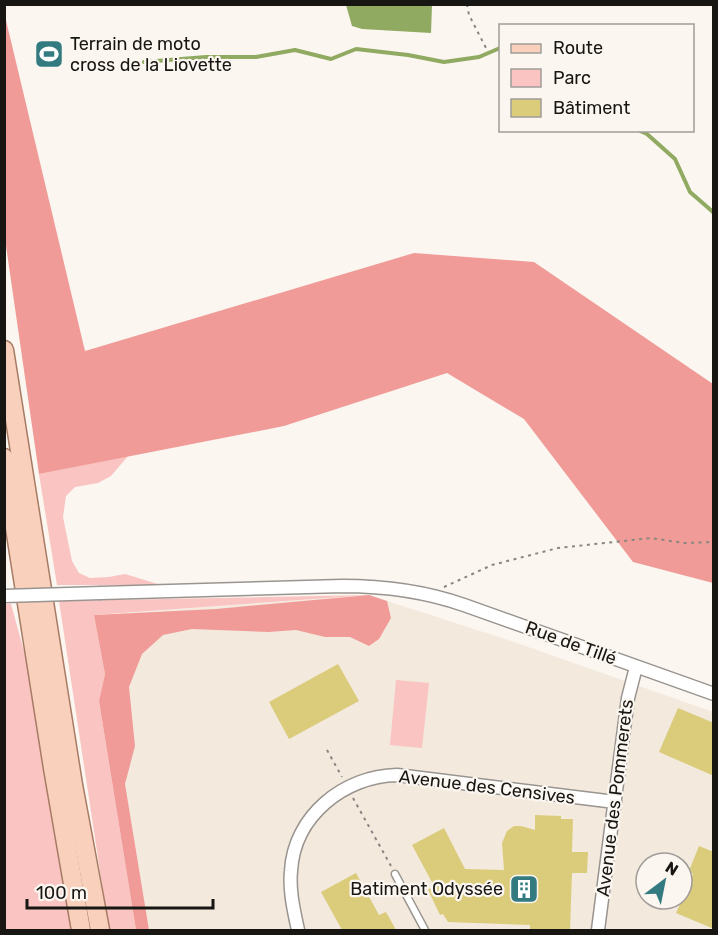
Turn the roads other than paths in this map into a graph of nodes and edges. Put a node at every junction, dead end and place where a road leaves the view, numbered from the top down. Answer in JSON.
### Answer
{"nodes":[{"id":1,"x":4,"y":350,"type":"edge"},
{"id":2,"x":4,"y":458,"type":"edge"},
{"id":3,"x":4,"y":596,"type":"edge"},
{"id":4,"x":636,"y":667,"type":"junction"},
{"id":5,"x":714,"y":694,"type":"edge"},
{"id":6,"x":615,"y":802,"type":"junction"},
{"id":7,"x":395,"y":874,"type":"road end"},
{"id":8,"x":81,"y":930,"type":"edge"},
{"id":9,"x":100,"y":930,"type":"edge"},
{"id":10,"x":298,"y":930,"type":"edge"},
{"id":11,"x":425,"y":930,"type":"edge"},
{"id":12,"x":598,"y":930,"type":"edge"}],
"edges":[{"from":1,"to":9,"type":"main road"},
{"from":2,"to":8,"type":"main road"},
{"from":3,"to":4,"type":"street","name":"Rue de Tillé","bridge":true},
{"from":4,"to":5,"type":"street","name":"Rue de Tillé"},
{"from":4,"to":6,"type":"street","name":"Avenue des Pommerets"},
{"from":6,"to":10,"type":"street","name":"Avenue des Censives"},
{"from":6,"to":12,"type":"street","name":"Avenue des Pommerets"},
{"from":7,"to":11,"type":"lane"}]}
